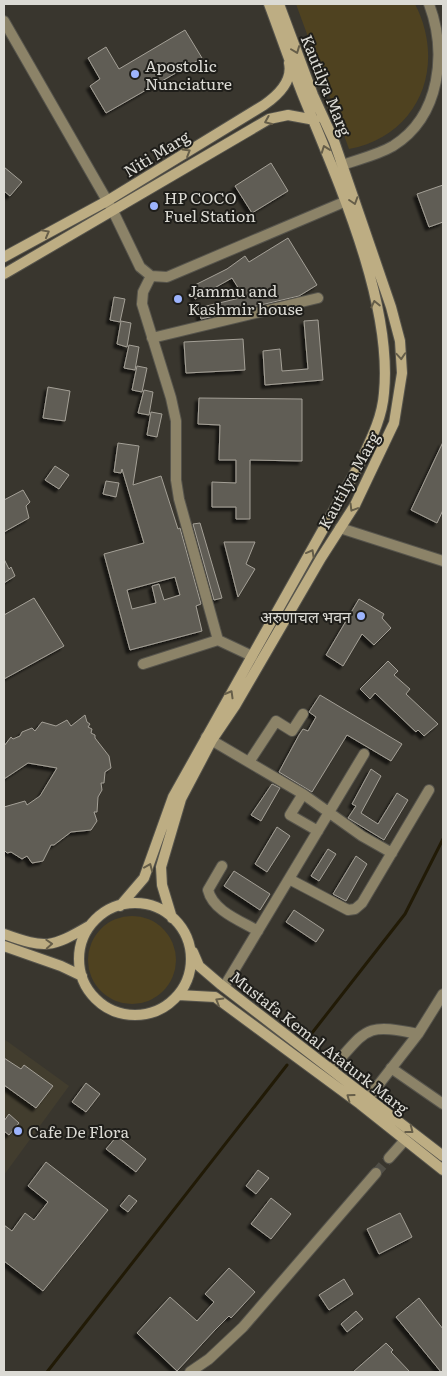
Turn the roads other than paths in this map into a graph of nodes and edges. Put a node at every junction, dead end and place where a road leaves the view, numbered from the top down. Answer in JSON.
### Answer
{"nodes":[{"id":1,"x":269,"y":4,"type":"edge"},
{"id":2,"x":279,"y":4,"type":"edge"},
{"id":3,"x":429,"y":4,"type":"edge"},
{"id":4,"x":4,"y":21,"type":"edge"},
{"id":5,"x":285,"y":48,"type":"junction"},
{"id":6,"x":315,"y":120,"type":"junction"},
{"id":7,"x":337,"y":166,"type":"junction"},
{"id":8,"x":107,"y":201,"type":"junction"},
{"id":9,"x":344,"y":202,"type":"junction"},
{"id":10,"x":113,"y":211,"type":"junction"},
{"id":11,"x":4,"y":257,"type":"edge"},
{"id":12,"x":4,"y":274,"type":"edge"},
{"id":13,"x":151,"y":276,"type":"junction"},
{"id":14,"x":318,"y":298,"type":"dead end"},
{"id":15,"x":152,"y":338,"type":"junction"},
{"id":16,"x":340,"y":528,"type":"junction"},
{"id":17,"x":443,"y":561,"type":"edge"},
{"id":18,"x":218,"y":640,"type":"junction"},
{"id":19,"x":252,"y":656,"type":"junction"},
{"id":20,"x":143,"y":664,"type":"dead end"},
{"id":21,"x":303,"y":714,"type":"dead end"},
{"id":22,"x":209,"y":738,"type":"junction"},
{"id":23,"x":364,"y":754,"type":"dead end"},
{"id":24,"x":249,"y":762,"type":"junction"},
{"id":25,"x":429,"y":790,"type":"dead end"},
{"id":26,"x":303,"y":794,"type":"junction"},
{"id":27,"x":330,"y":812,"type":"junction"},
{"id":28,"x":318,"y":831,"type":"junction"},
{"id":29,"x":392,"y":853,"type":"junction"},
{"id":30,"x":222,"y":866,"type":"dead end"},
{"id":31,"x":289,"y":879,"type":"junction"},
{"id":32,"x":120,"y":906,"type":"junction"},
{"id":33,"x":172,"y":918,"type":"junction"},
{"id":34,"x":91,"y":925,"type":"junction"},
{"id":35,"x":258,"y":931,"type":"junction"},
{"id":36,"x":4,"y":934,"type":"edge"},
{"id":37,"x":188,"y":942,"type":"junction"},
{"id":38,"x":4,"y":946,"type":"edge"},
{"id":39,"x":82,"y":976,"type":"junction"},
{"id":40,"x":224,"y":987,"type":"junction"},
{"id":41,"x":443,"y":994,"type":"edge"},
{"id":42,"x":178,"y":995,"type":"junction"},
{"id":43,"x":418,"y":1034,"type":"junction"},
{"id":44,"x":391,"y":1068,"type":"junction"},
{"id":45,"x":331,"y":1069,"type":"junction"},
{"id":46,"x":368,"y":1098,"type":"junction"},
{"id":47,"x":443,"y":1104,"type":"edge"},
{"id":48,"x":405,"y":1140,"type":"junction"},
{"id":49,"x":443,"y":1156,"type":"edge"},
{"id":50,"x":390,"y":1158,"type":"tunnel mouth"},
{"id":51,"x":443,"y":1170,"type":"edge"},
{"id":52,"x":376,"y":1173,"type":"tunnel mouth"},
{"id":53,"x":190,"y":1372,"type":"edge"}],
"edges":[{"from":1,"to":5,"type":"street","name":"Kautilya Marg"},
{"from":2,"to":7,"type":"street","name":"Kautilya Marg","one_way":true},
{"from":3,"to":7,"type":"street"},
{"from":4,"to":8,"type":"street"},
{"from":5,"to":6,"type":"street","name":"Kautilya Marg"},
{"from":8,"to":5,"type":"street","name":"Niti Marg","one_way":true},
{"from":7,"to":6,"type":"street","name":"Kautilya Marg","one_way":true},
{"from":6,"to":10,"type":"street","name":"Niti Marg","one_way":true},
{"from":7,"to":9,"type":"street","name":"Kautilya Marg"},
{"from":7,"to":16,"type":"street","name":"Kautilya Marg","one_way":true},
{"from":8,"to":10,"type":"street"},
{"from":11,"to":8,"type":"street","name":"Niti Marg","one_way":true},
{"from":9,"to":13,"type":"street"},
{"from":19,"to":9,"type":"street","name":"Kautilya Marg","one_way":true},
{"from":10,"to":12,"type":"street","name":"Niti Marg"},
{"from":10,"to":13,"type":"street"},
{"from":13,"to":15,"type":"street"},
{"from":14,"to":15,"type":"street"},
{"from":15,"to":18,"type":"street"},
{"from":16,"to":17,"type":"street"},
{"from":16,"to":22,"type":"street","name":"Kautilya Marg"},
{"from":18,"to":19,"type":"street"},
{"from":18,"to":20,"type":"street"},
{"from":22,"to":19,"type":"street","name":"Kautilya Marg","one_way":true},
{"from":21,"to":24,"type":"street"},
{"from":22,"to":24,"type":"street"},
{"from":32,"to":22,"type":"street","name":"Kautilya Marg","one_way":true},
{"from":22,"to":33,"type":"street","name":"Kautilya Marg"},
{"from":23,"to":27,"type":"street"},
{"from":24,"to":26,"type":"street"},
{"from":25,"to":29,"type":"street"},
{"from":26,"to":27,"type":"street"},
{"from":26,"to":28,"type":"street"},
{"from":27,"to":28,"type":"street"},
{"from":27,"to":29,"type":"street"},
{"from":28,"to":31,"type":"street"},
{"from":29,"to":31,"type":"street"},
{"from":30,"to":35,"type":"street"},
{"from":31,"to":35,"type":"street"},
{"from":32,"to":33,"type":"street"},
{"from":32,"to":34,"type":"street"},
{"from":33,"to":37,"type":"street"},
{"from":36,"to":34,"type":"street","one_way":true},
{"from":34,"to":39,"type":"street"},
{"from":35,"to":40,"type":"street"},
{"from":37,"to":40,"type":"street","name":"Mustafa Kemal Ataturk Marg"},
{"from":37,"to":42,"type":"street"},
{"from":38,"to":39,"type":"street"},
{"from":39,"to":42,"type":"street"},
{"from":40,"to":45,"type":"street","name":"Mustafa Kemal Ataturk Marg"},
{"from":41,"to":43,"type":"street"},
{"from":48,"to":42,"type":"street","name":"Mustafa Kemal Ataturk Marg","one_way":true},
{"from":43,"to":44,"type":"street"},
{"from":43,"to":45,"type":"street"},
{"from":44,"to":46,"type":"street"},
{"from":44,"to":47,"type":"street"},
{"from":45,"to":46,"type":"street","name":"Mustafa Kemal Ataturk Marg"},
{"from":46,"to":49,"type":"street","name":"Mustafa Kemal Ataturk Marg","one_way":true},
{"from":48,"to":50,"type":"street"},
{"from":48,"to":51,"type":"street","name":"Mustafa Kemal Ataturk Marg"},
{"from":52,"to":53,"type":"street"}]}
